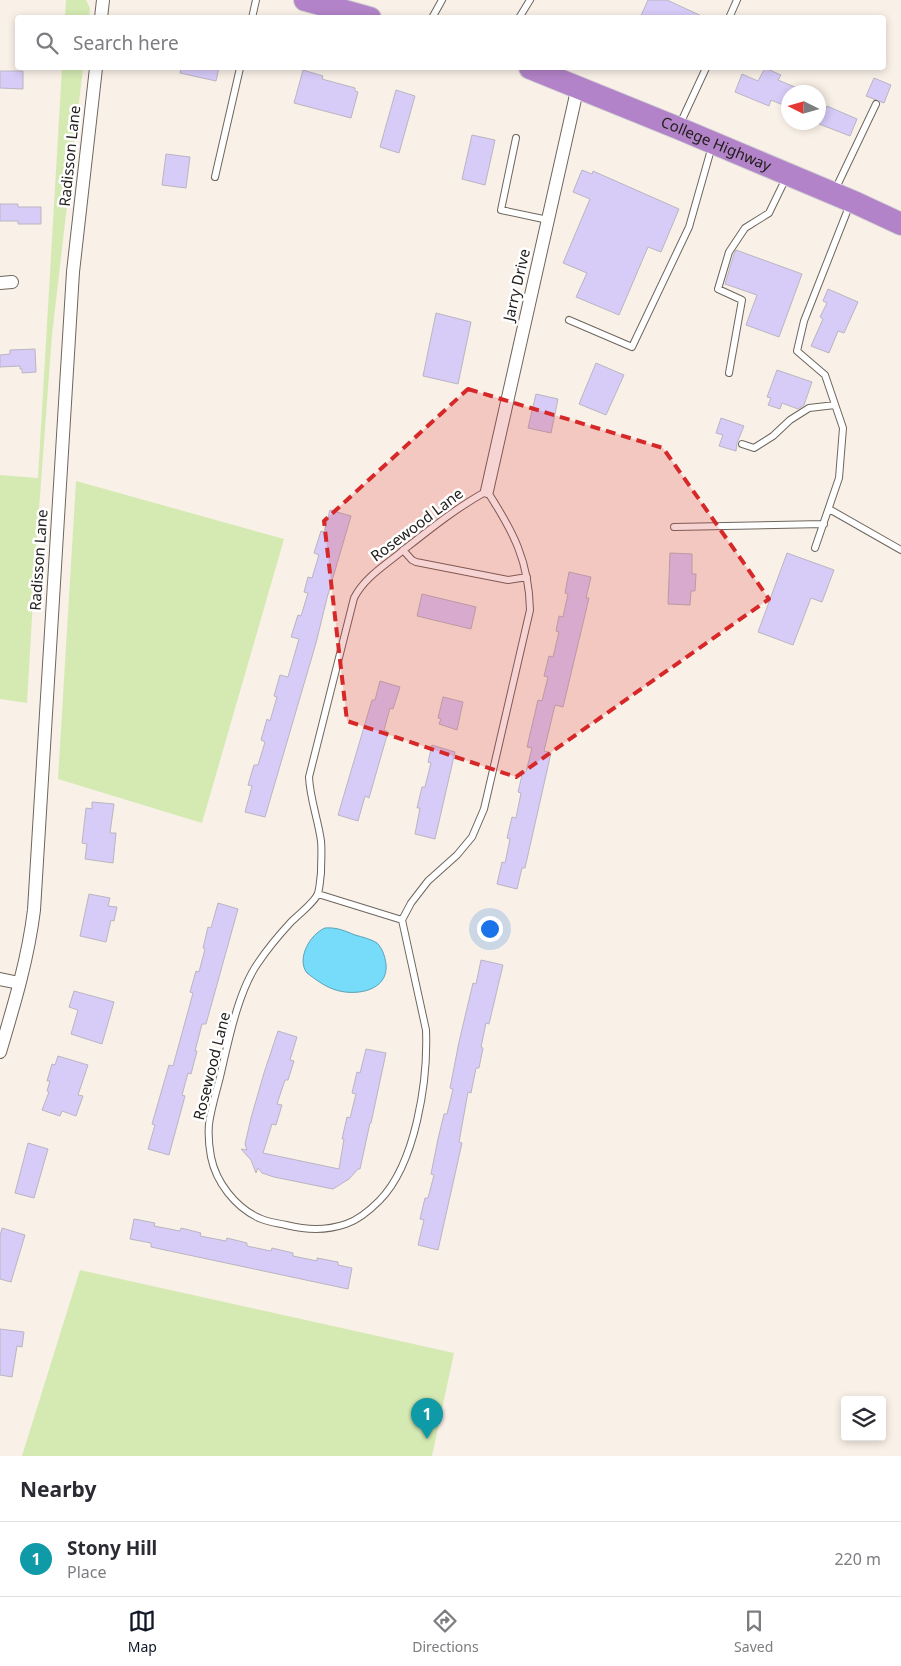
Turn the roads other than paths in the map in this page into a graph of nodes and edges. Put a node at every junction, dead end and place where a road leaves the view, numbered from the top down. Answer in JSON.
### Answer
{"nodes":[{"id":1,"x":103,"y":0,"type":"edge"},
{"id":2,"x":256,"y":0,"type":"edge"},
{"id":3,"x":305,"y":0,"type":"edge"},
{"id":4,"x":442,"y":0,"type":"edge"},
{"id":5,"x":530,"y":0,"type":"edge"},
{"id":6,"x":736,"y":0,"type":"edge"},
{"id":7,"x":101,"y":15,"type":"edge"},
{"id":8,"x":253,"y":15,"type":"edge"},
{"id":9,"x":359,"y":15,"type":"edge"},
{"id":10,"x":434,"y":15,"type":"edge"},
{"id":11,"x":522,"y":15,"type":"edge"},
{"id":12,"x":730,"y":15,"type":"edge"},
{"id":13,"x":96,"y":70,"type":"edge"},
{"id":14,"x":240,"y":70,"type":"edge"},
{"id":15,"x":535,"y":70,"type":"edge"},
{"id":16,"x":705,"y":70,"type":"edge"},
{"id":17,"x":578,"y":86,"type":"junction"},
{"id":18,"x":876,"y":104,"type":"dead end"},
{"id":19,"x":678,"y":128,"type":"junction"},
{"id":20,"x":516,"y":138,"type":"dead end"},
{"id":21,"x":713,"y":142,"type":"junction"},
{"id":22,"x":788,"y":174,"type":"junction"},
{"id":23,"x":215,"y":177,"type":"dead end"},
{"id":24,"x":842,"y":197,"type":"junction"},
{"id":25,"x":548,"y":220,"type":"junction"},
{"id":26,"x":901,"y":224,"type":"edge"},
{"id":27,"x":569,"y":320,"type":"dead end"},
{"id":28,"x":729,"y":373,"type":"dead end"},
{"id":29,"x":835,"y":405,"type":"junction"},
{"id":30,"x":742,"y":444,"type":"dead end"},
{"id":31,"x":487,"y":491,"type":"junction"},
{"id":32,"x":829,"y":509,"type":"junction"},
{"id":33,"x":824,"y":524,"type":"junction"},
{"id":34,"x":674,"y":527,"type":"dead end"},
{"id":35,"x":815,"y":548,"type":"dead end"},
{"id":36,"x":403,"y":550,"type":"junction"},
{"id":37,"x":901,"y":550,"type":"edge"},
{"id":38,"x":527,"y":577,"type":"junction"},
{"id":39,"x":318,"y":894,"type":"junction"},
{"id":40,"x":402,"y":920,"type":"junction"},
{"id":41,"x":0,"y":979,"type":"edge"},
{"id":42,"x":20,"y":983,"type":"junction"},
{"id":43,"x":0,"y":1052,"type":"edge"}],
"edges":[{"from":1,"to":7,"type":"street"},
{"from":2,"to":8,"type":"lane"},
{"from":3,"to":9,"type":"highway"},
{"from":4,"to":10,"type":"lane"},
{"from":5,"to":11,"type":"lane"},
{"from":6,"to":12,"type":"lane"},
{"from":13,"to":42,"type":"street","name":"Radisson Lane"},
{"from":14,"to":23,"type":"lane"},
{"from":15,"to":17,"type":"highway","name":"College Highway"},
{"from":16,"to":19,"type":"lane"},
{"from":17,"to":19,"type":"highway","name":"College Highway"},
{"from":17,"to":25,"type":"street","name":"Jarry Drive"},
{"from":18,"to":24,"type":"lane"},
{"from":19,"to":21,"type":"highway","name":"College Highway"},
{"from":20,"to":25,"type":"lane"},
{"from":21,"to":22,"type":"highway","name":"College Highway"},
{"from":21,"to":27,"type":"lane"},
{"from":22,"to":24,"type":"highway","name":"College Highway"},
{"from":22,"to":28,"type":"lane"},
{"from":24,"to":26,"type":"highway","name":"College Highway"},
{"from":24,"to":29,"type":"lane"},
{"from":25,"to":31,"type":"street","name":"Jarry Drive"},
{"from":29,"to":30,"type":"lane"},
{"from":29,"to":32,"type":"lane"},
{"from":31,"to":36,"type":"lane","name":"Rosewood Lane"},
{"from":31,"to":38,"type":"lane","name":"Rosewood Lane"},
{"from":32,"to":33,"type":"lane"},
{"from":32,"to":37,"type":"lane"},
{"from":33,"to":34,"type":"lane"},
{"from":33,"to":35,"type":"lane"},
{"from":36,"to":38,"type":"lane"},
{"from":36,"to":39,"type":"lane","name":"Rosewood Lane"},
{"from":38,"to":40,"type":"lane","name":"Rosewood Lane"},
{"from":39,"to":40,"type":"lane"},
{"from":39,"to":40,"type":"lane","name":"Rosewood Lane"},
{"from":41,"to":42,"type":"street"},
{"from":42,"to":43,"type":"street","name":"Radisson Lane"}]}
